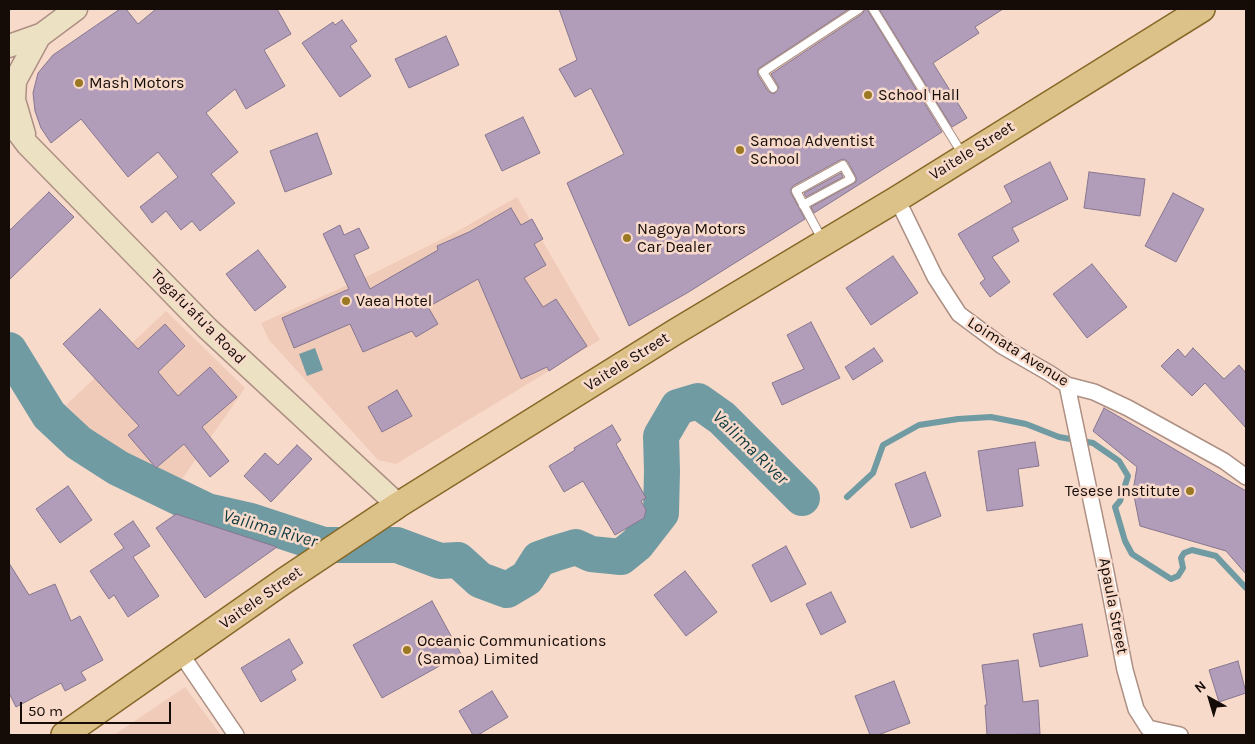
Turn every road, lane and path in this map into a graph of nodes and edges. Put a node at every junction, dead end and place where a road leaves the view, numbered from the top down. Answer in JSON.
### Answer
{"nodes":[{"id":1,"x":76,"y":9,"type":"edge"},
{"id":2,"x":859,"y":9,"type":"edge"},
{"id":3,"x":874,"y":9,"type":"edge"},
{"id":4,"x":1202,"y":9,"type":"edge"},
{"id":5,"x":40,"y":35,"type":"junction"},
{"id":6,"x":9,"y":46,"type":"edge"},
{"id":7,"x":9,"y":62,"type":"edge"},
{"id":8,"x":773,"y":88,"type":"dead end"},
{"id":9,"x":9,"y":120,"type":"edge"},
{"id":10,"x":9,"y":132,"type":"edge"},
{"id":11,"x":27,"y":144,"type":"junction"},
{"id":12,"x":964,"y":156,"type":"junction"},
{"id":13,"x":897,"y":199,"type":"junction"},
{"id":14,"x":804,"y":205,"type":"junction"},
{"id":15,"x":824,"y":243,"type":"junction"},
{"id":16,"x":1066,"y":385,"type":"junction"},
{"id":17,"x":1246,"y":477,"type":"edge"},
{"id":18,"x":392,"y":509,"type":"junction"},
{"id":19,"x":181,"y":654,"type":"junction"},
{"id":20,"x":64,"y":735,"type":"edge"},
{"id":21,"x":236,"y":735,"type":"edge"},
{"id":22,"x":1180,"y":735,"type":"edge"}],
"edges":[{"from":1,"to":5,"type":"main road"},
{"from":2,"to":8,"type":"lane"},
{"from":3,"to":12,"type":"lane"},
{"from":4,"to":12,"type":"main road","name":"Vaitele Street"},
{"from":5,"to":6,"type":"main road"},
{"from":5,"to":7,"type":"main road"},
{"from":5,"to":11,"type":"main road"},
{"from":9,"to":11,"type":"main road","name":"Togafu'afu'a Road"},
{"from":10,"to":11,"type":"main road"},
{"from":11,"to":18,"type":"main road","name":"Togafu'afu'a Road"},
{"from":12,"to":13,"type":"main road","name":"Vaitele Street"},
{"from":13,"to":15,"type":"main road","name":"Vaitele Street"},
{"from":13,"to":16,"type":"street","name":"Loimata Avenue"},
{"from":14,"to":14,"type":"lane"},
{"from":14,"to":15,"type":"lane"},
{"from":15,"to":18,"type":"main road","name":"Vaitele Street"},
{"from":16,"to":17,"type":"street","name":"Loimata Avenue"},
{"from":16,"to":22,"type":"street","name":"Apaula Street"},
{"from":18,"to":19,"type":"main road","name":"Vaitele Street"},
{"from":19,"to":20,"type":"main road","name":"Vaitele Street"},
{"from":19,"to":21,"type":"street"}]}
